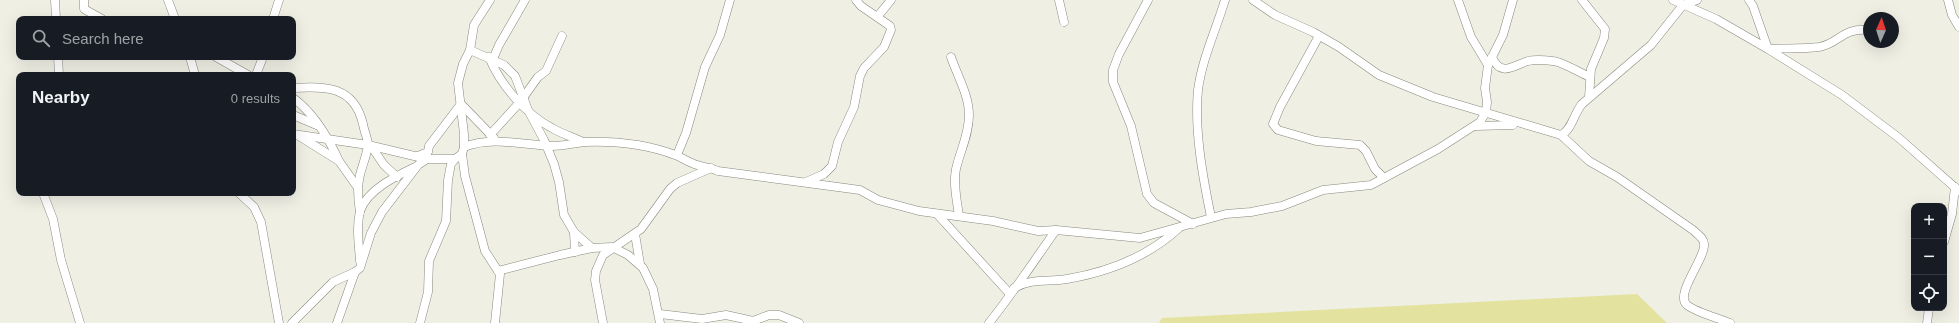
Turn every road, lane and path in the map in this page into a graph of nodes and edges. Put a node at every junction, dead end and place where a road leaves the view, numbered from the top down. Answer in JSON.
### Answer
{"nodes":[{"id":1,"x":55,"y":0,"type":"edge"},
{"id":2,"x":84,"y":0,"type":"edge"},
{"id":3,"x":168,"y":0,"type":"edge"},
{"id":4,"x":279,"y":0,"type":"edge"},
{"id":5,"x":490,"y":0,"type":"edge"},
{"id":6,"x":525,"y":0,"type":"edge"},
{"id":7,"x":730,"y":0,"type":"edge"},
{"id":8,"x":856,"y":0,"type":"edge"},
{"id":9,"x":891,"y":0,"type":"edge"},
{"id":10,"x":1059,"y":0,"type":"edge"},
{"id":11,"x":1148,"y":0,"type":"edge"},
{"id":12,"x":1225,"y":0,"type":"edge"},
{"id":13,"x":1253,"y":0,"type":"edge"},
{"id":14,"x":1458,"y":0,"type":"edge"},
{"id":15,"x":1513,"y":0,"type":"edge"},
{"id":16,"x":1582,"y":0,"type":"edge"},
{"id":17,"x":1673,"y":0,"type":"edge"},
{"id":18,"x":1696,"y":0,"type":"edge"},
{"id":19,"x":1749,"y":0,"type":"edge"},
{"id":20,"x":1948,"y":0,"type":"edge"},
{"id":21,"x":1683,"y":5,"type":"junction"},
{"id":22,"x":56,"y":16,"type":"edge"},
{"id":23,"x":97,"y":16,"type":"edge"},
{"id":24,"x":174,"y":16,"type":"edge"},
{"id":25,"x":274,"y":16,"type":"edge"},
{"id":26,"x":878,"y":16,"type":"junction"},
{"id":27,"x":1064,"y":22,"type":"dead end"},
{"id":28,"x":1959,"y":27,"type":"edge"},
{"id":29,"x":1863,"y":29,"type":"edge"},
{"id":30,"x":562,"y":36,"type":"dead end"},
{"id":31,"x":1319,"y":36,"type":"junction"},
{"id":32,"x":1768,"y":49,"type":"junction"},
{"id":33,"x":470,"y":50,"type":"junction"},
{"id":34,"x":951,"y":56,"type":"dead end"},
{"id":35,"x":1492,"y":57,"type":"junction"},
{"id":36,"x":491,"y":58,"type":"junction"},
{"id":37,"x":58,"y":60,"type":"edge"},
{"id":38,"x":191,"y":60,"type":"edge"},
{"id":39,"x":221,"y":60,"type":"edge"},
{"id":40,"x":262,"y":60,"type":"edge"},
{"id":41,"x":1488,"y":65,"type":"junction"},
{"id":42,"x":59,"y":72,"type":"edge"},
{"id":43,"x":194,"y":72,"type":"edge"},
{"id":44,"x":243,"y":72,"type":"edge"},
{"id":45,"x":257,"y":72,"type":"edge"},
{"id":46,"x":1590,"y":77,"type":"junction"},
{"id":47,"x":296,"y":88,"type":"edge"},
{"id":48,"x":1589,"y":97,"type":"junction"},
{"id":49,"x":296,"y":100,"type":"edge"},
{"id":50,"x":522,"y":100,"type":"junction"},
{"id":51,"x":461,"y":104,"type":"junction"},
{"id":52,"x":528,"y":110,"type":"junction"},
{"id":53,"x":1486,"y":112,"type":"junction"},
{"id":54,"x":296,"y":116,"type":"edge"},
{"id":55,"x":1523,"y":125,"type":"junction"},
{"id":56,"x":319,"y":126,"type":"junction"},
{"id":57,"x":1476,"y":126,"type":"junction"},
{"id":58,"x":296,"y":135,"type":"edge"},
{"id":59,"x":490,"y":135,"type":"junction"},
{"id":60,"x":1561,"y":135,"type":"junction"},
{"id":61,"x":296,"y":136,"type":"edge"},
{"id":62,"x":328,"y":139,"type":"junction"},
{"id":63,"x":498,"y":141,"type":"junction"},
{"id":64,"x":583,"y":142,"type":"junction"},
{"id":65,"x":369,"y":145,"type":"junction"},
{"id":66,"x":546,"y":145,"type":"junction"},
{"id":67,"x":460,"y":153,"type":"junction"},
{"id":68,"x":677,"y":155,"type":"junction"},
{"id":69,"x":418,"y":156,"type":"junction"},
{"id":70,"x":427,"y":159,"type":"junction"},
{"id":71,"x":339,"y":161,"type":"junction"},
{"id":72,"x":418,"y":165,"type":"junction"},
{"id":73,"x":712,"y":168,"type":"junction"},
{"id":74,"x":397,"y":177,"type":"junction"},
{"id":75,"x":1384,"y":178,"type":"junction"},
{"id":76,"x":803,"y":183,"type":"junction"},
{"id":77,"x":358,"y":188,"type":"junction"},
{"id":78,"x":1957,"y":189,"type":"edge"},
{"id":79,"x":44,"y":196,"type":"edge"},
{"id":80,"x":242,"y":196,"type":"edge"},
{"id":81,"x":360,"y":212,"type":"junction"},
{"id":82,"x":937,"y":214,"type":"junction"},
{"id":83,"x":959,"y":216,"type":"junction"},
{"id":84,"x":1210,"y":217,"type":"junction"},
{"id":85,"x":1193,"y":224,"type":"junction"},
{"id":86,"x":1180,"y":228,"type":"junction"},
{"id":87,"x":1056,"y":230,"type":"junction"},
{"id":88,"x":574,"y":232,"type":"junction"},
{"id":89,"x":635,"y":234,"type":"junction"},
{"id":90,"x":1945,"y":239,"type":"edge"},
{"id":91,"x":612,"y":247,"type":"junction"},
{"id":92,"x":592,"y":248,"type":"junction"},
{"id":93,"x":575,"y":252,"type":"junction"},
{"id":94,"x":640,"y":264,"type":"junction"},
{"id":95,"x":357,"y":270,"type":"junction"},
{"id":96,"x":498,"y":271,"type":"junction"},
{"id":97,"x":1012,"y":291,"type":"junction"},
{"id":98,"x":1929,"y":311,"type":"edge"},
{"id":99,"x":660,"y":314,"type":"junction"},
{"id":100,"x":753,"y":322,"type":"edge"},
{"id":101,"x":80,"y":323,"type":"edge"},
{"id":102,"x":279,"y":323,"type":"edge"},
{"id":103,"x":292,"y":323,"type":"edge"},
{"id":104,"x":337,"y":323,"type":"edge"},
{"id":105,"x":420,"y":323,"type":"edge"},
{"id":106,"x":495,"y":323,"type":"edge"},
{"id":107,"x":603,"y":323,"type":"edge"},
{"id":108,"x":660,"y":323,"type":"edge"},
{"id":109,"x":798,"y":323,"type":"edge"},
{"id":110,"x":989,"y":323,"type":"edge"},
{"id":111,"x":1730,"y":323,"type":"edge"},
{"id":112,"x":1927,"y":323,"type":"edge"}],
"edges":[{"from":1,"to":22,"type":"street"},
{"from":2,"to":23,"type":"street"},
{"from":3,"to":24,"type":"street"},
{"from":4,"to":25,"type":"street"},
{"from":5,"to":33,"type":"street"},
{"from":6,"to":36,"type":"street"},
{"from":7,"to":68,"type":"street"},
{"from":8,"to":26,"type":"street"},
{"from":9,"to":26,"type":"street"},
{"from":10,"to":27,"type":"street"},
{"from":11,"to":85,"type":"street"},
{"from":12,"to":84,"type":"street"},
{"from":13,"to":31,"type":"street"},
{"from":14,"to":41,"type":"street"},
{"from":15,"to":35,"type":"street"},
{"from":16,"to":46,"type":"street"},
{"from":17,"to":21,"type":"street"},
{"from":18,"to":21,"type":"street"},
{"from":19,"to":32,"type":"street"},
{"from":20,"to":28,"type":"street"},
{"from":21,"to":32,"type":"street"},
{"from":21,"to":48,"type":"street"},
{"from":26,"to":76,"type":"street"},
{"from":29,"to":32,"type":"street"},
{"from":30,"to":50,"type":"street"},
{"from":31,"to":53,"type":"street"},
{"from":31,"to":75,"type":"street"},
{"from":32,"to":78,"type":"street"},
{"from":33,"to":36,"type":"street"},
{"from":33,"to":51,"type":"street"},
{"from":34,"to":83,"type":"street"},
{"from":35,"to":41,"type":"street"},
{"from":35,"to":46,"type":"street"},
{"from":36,"to":50,"type":"street"},
{"from":36,"to":50,"type":"street"},
{"from":37,"to":42,"type":"street"},
{"from":38,"to":43,"type":"street"},
{"from":39,"to":44,"type":"street"},
{"from":40,"to":45,"type":"street"},
{"from":41,"to":53,"type":"street"},
{"from":46,"to":48,"type":"street"},
{"from":47,"to":65,"type":"street"},
{"from":48,"to":60,"type":"street"},
{"from":49,"to":56,"type":"street"},
{"from":50,"to":52,"type":"street"},
{"from":50,"to":59,"type":"street"},
{"from":51,"to":59,"type":"street"},
{"from":51,"to":67,"type":"street"},
{"from":51,"to":69,"type":"street"},
{"from":52,"to":64,"type":"street"},
{"from":52,"to":66,"type":"street"},
{"from":53,"to":55,"type":"street"},
{"from":53,"to":57,"type":"street"},
{"from":54,"to":56,"type":"street"},
{"from":55,"to":57,"type":"street"},
{"from":55,"to":60,"type":"street"},
{"from":56,"to":62,"type":"street"},
{"from":57,"to":75,"type":"street"},
{"from":58,"to":62,"type":"street"},
{"from":59,"to":63,"type":"street"},
{"from":60,"to":111,"type":"street"},
{"from":61,"to":71,"type":"street"},
{"from":62,"to":65,"type":"street"},
{"from":62,"to":71,"type":"street"},
{"from":63,"to":66,"type":"street"},
{"from":63,"to":67,"type":"street"},
{"from":64,"to":66,"type":"street"},
{"from":64,"to":68,"type":"street"},
{"from":65,"to":69,"type":"street"},
{"from":65,"to":74,"type":"street"},
{"from":65,"to":77,"type":"street"},
{"from":66,"to":88,"type":"street"},
{"from":67,"to":70,"type":"street"},
{"from":67,"to":96,"type":"street"},
{"from":67,"to":105,"type":"street"},
{"from":68,"to":73,"type":"street"},
{"from":69,"to":70,"type":"street"},
{"from":70,"to":72,"type":"street"},
{"from":71,"to":77,"type":"street"},
{"from":72,"to":74,"type":"street"},
{"from":72,"to":95,"type":"street"},
{"from":73,"to":76,"type":"street"},
{"from":73,"to":89,"type":"street"},
{"from":74,"to":81,"type":"street"},
{"from":75,"to":84,"type":"street"},
{"from":76,"to":82,"type":"street"},
{"from":77,"to":81,"type":"street"},
{"from":78,"to":90,"type":"street"},
{"from":79,"to":101,"type":"street"},
{"from":80,"to":102,"type":"street"},
{"from":81,"to":95,"type":"street"},
{"from":82,"to":83,"type":"street"},
{"from":82,"to":97,"type":"street"},
{"from":83,"to":87,"type":"street"},
{"from":84,"to":85,"type":"street"},
{"from":85,"to":86,"type":"street"},
{"from":86,"to":87,"type":"street"},
{"from":86,"to":97,"type":"street"},
{"from":87,"to":97,"type":"street"},
{"from":88,"to":92,"type":"street"},
{"from":88,"to":93,"type":"street"},
{"from":89,"to":91,"type":"street"},
{"from":89,"to":94,"type":"street"},
{"from":91,"to":92,"type":"street"},
{"from":91,"to":94,"type":"street"},
{"from":91,"to":107,"type":"street"},
{"from":92,"to":93,"type":"street"},
{"from":93,"to":96,"type":"street"},
{"from":94,"to":99,"type":"street"},
{"from":95,"to":103,"type":"street"},
{"from":95,"to":104,"type":"street"},
{"from":96,"to":106,"type":"street"},
{"from":97,"to":110,"type":"street"},
{"from":98,"to":112,"type":"street"},
{"from":99,"to":100,"type":"street"},
{"from":99,"to":108,"type":"street"},
{"from":100,"to":109,"type":"street"}]}
